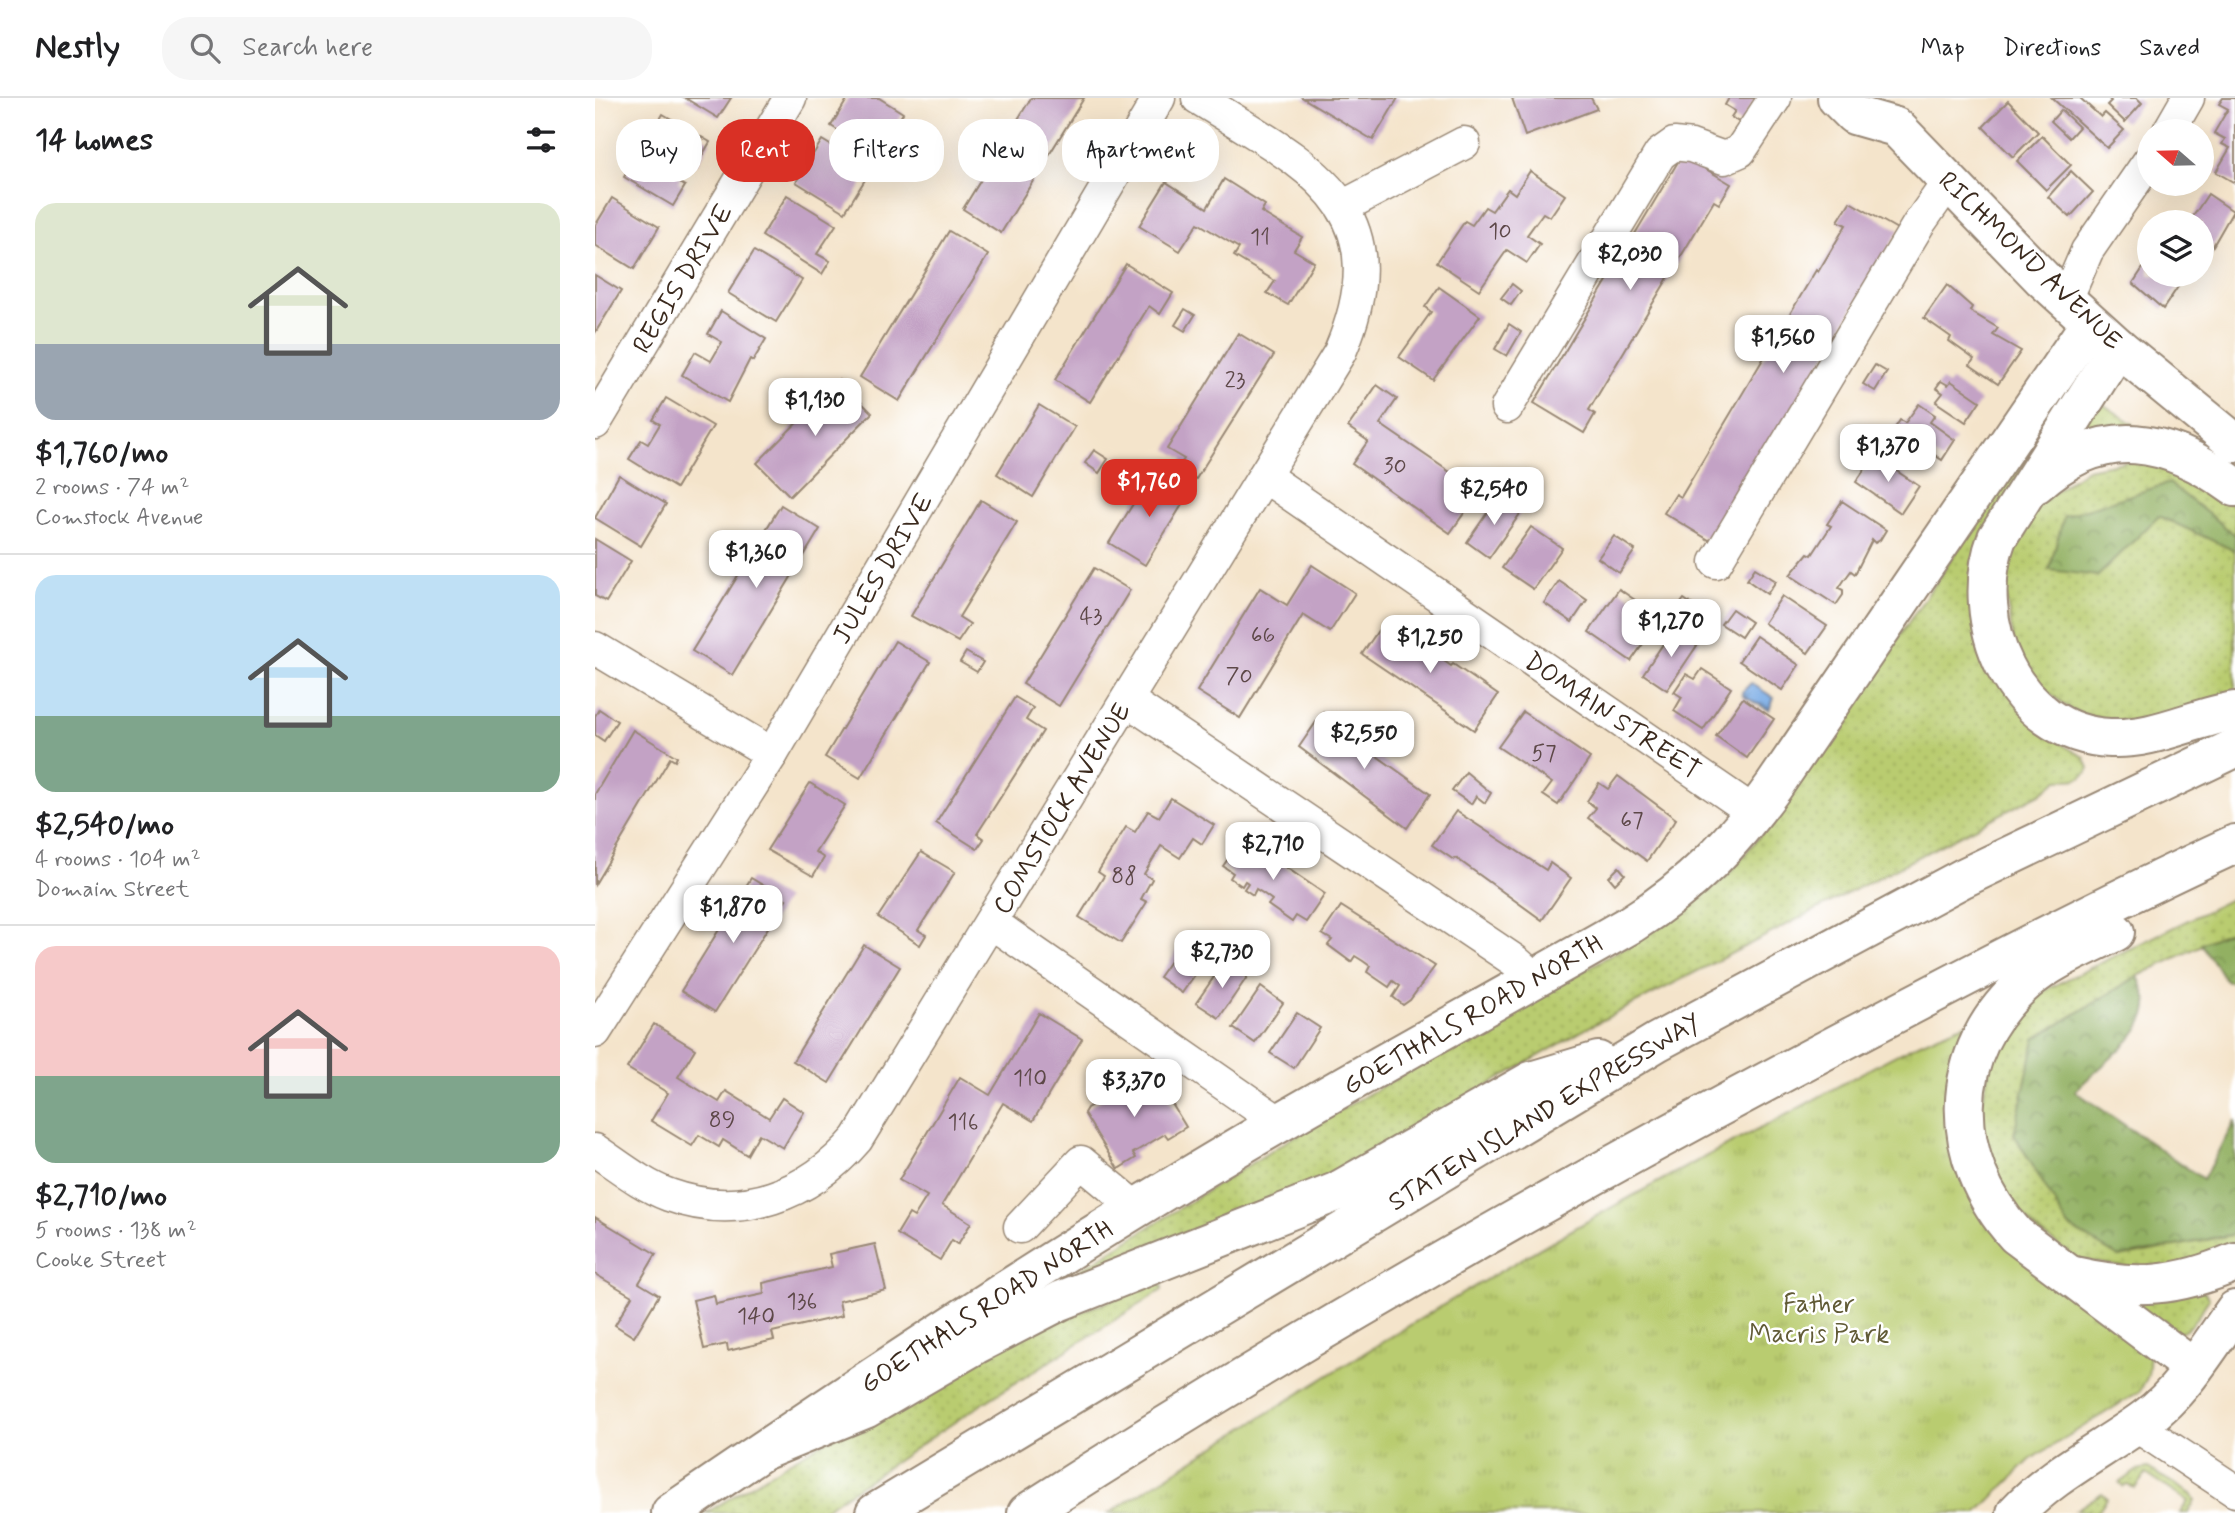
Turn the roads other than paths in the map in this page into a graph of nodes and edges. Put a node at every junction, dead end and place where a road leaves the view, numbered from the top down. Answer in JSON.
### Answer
{"nodes":[{"id":1,"x":790,"y":98,"type":"edge"},
{"id":2,"x":1159,"y":98,"type":"edge"},
{"id":3,"x":1198,"y":98,"type":"edge"},
{"id":4,"x":1775,"y":98,"type":"edge"},
{"id":5,"x":1837,"y":98,"type":"edge"},
{"id":6,"x":2188,"y":98,"type":"edge"},
{"id":7,"x":1892,"y":113,"type":"edge"},
{"id":8,"x":2176,"y":119,"type":"edge"},
{"id":9,"x":1464,"y":143,"type":"dead end"},
{"id":10,"x":2137,"y":178,"type":"edge"},
{"id":11,"x":1949,"y":181,"type":"junction"},
{"id":12,"x":1344,"y":206,"type":"junction"},
{"id":13,"x":2078,"y":311,"type":"junction"},
{"id":14,"x":2118,"y":347,"type":"junction"},
{"id":15,"x":1507,"y":407,"type":"dead end"},
{"id":16,"x":595,"y":423,"type":"edge"},
{"id":17,"x":2235,"y":443,"type":"edge"},
{"id":18,"x":1264,"y":476,"type":"junction"},
{"id":19,"x":2235,"y":487,"type":"edge"},
{"id":20,"x":2019,"y":500,"type":"junction"},
{"id":21,"x":1716,"y":562,"type":"dead end"},
{"id":22,"x":595,"y":648,"type":"edge"},
{"id":23,"x":1127,"y":700,"type":"junction"},
{"id":24,"x":2235,"y":711,"type":"edge"},
{"id":25,"x":2235,"y":748,"type":"edge"},
{"id":26,"x":772,"y":754,"type":"junction"},
{"id":27,"x":1755,"y":813,"type":"junction"},
{"id":28,"x":2235,"y":844,"type":"edge"},
{"id":29,"x":2235,"y":851,"type":"edge"},
{"id":30,"x":992,"y":923,"type":"junction"},
{"id":31,"x":1535,"y":979,"type":"junction"},
{"id":32,"x":595,"y":1032,"type":"edge"},
{"id":33,"x":1657,"y":1042,"type":"junction"},
{"id":34,"x":1280,"y":1123,"type":"junction"},
{"id":35,"x":595,"y":1150,"type":"edge"},
{"id":36,"x":1138,"y":1209,"type":"junction"},
{"id":37,"x":1020,"y":1227,"type":"dead end"},
{"id":38,"x":2235,"y":1262,"type":"edge"},
{"id":39,"x":2066,"y":1275,"type":"junction"},
{"id":40,"x":2235,"y":1310,"type":"edge"},
{"id":41,"x":2193,"y":1368,"type":"junction"},
{"id":42,"x":2135,"y":1426,"type":"junction"},
{"id":43,"x":765,"y":1450,"type":"junction"},
{"id":44,"x":2235,"y":1491,"type":"edge"},
{"id":45,"x":671,"y":1513,"type":"edge"},
{"id":46,"x":875,"y":1513,"type":"edge"},
{"id":47,"x":1027,"y":1513,"type":"edge"},
{"id":48,"x":2015,"y":1513,"type":"edge"}],
"edges":[{"from":1,"to":16,"type":"street","name":"REGIS DRIVE"},
{"from":2,"to":26,"type":"street","name":"JULES DRIVE"},
{"from":3,"to":12,"type":"street"},
{"from":4,"to":15,"type":"street"},
{"from":5,"to":7,"type":"main road","name":"RICHMOND AVENUE"},
{"from":6,"to":8,"type":"street"},
{"from":7,"to":11,"type":"main road","name":"RICHMOND AVENUE"},
{"from":9,"to":12,"type":"street"},
{"from":10,"to":13,"type":"street"},
{"from":11,"to":13,"type":"main road","name":"RICHMOND AVENUE"},
{"from":11,"to":21,"type":"street"},
{"from":12,"to":18,"type":"street","name":"COMSTOCK AVENUE"},
{"from":13,"to":14,"type":"main road","name":"RICHMOND AVENUE"},
{"from":13,"to":27,"type":"main road","name":"GOETHALS ROAD NORTH"},
{"from":14,"to":17,"type":"main road","name":"RICHMOND AVENUE"},
{"from":14,"to":20,"type":"main road"},
{"from":18,"to":23,"type":"street","name":"COMSTOCK AVENUE"},
{"from":18,"to":27,"type":"street","name":"DOMAIN STREET"},
{"from":19,"to":20,"type":"main road"},
{"from":20,"to":24,"type":"main road"},
{"from":22,"to":26,"type":"street"},
{"from":23,"to":30,"type":"street","name":"COMSTOCK AVENUE"},
{"from":23,"to":31,"type":"street"},
{"from":25,"to":33,"type":"main road","name":"STATEN ISLAND EXPRESSWAY"},
{"from":26,"to":32,"type":"street","name":"JULES DRIVE"},
{"from":27,"to":31,"type":"main road","name":"GOETHALS ROAD NORTH"},
{"from":28,"to":47,"type":"main road"},
{"from":29,"to":39,"type":"main road"},
{"from":30,"to":34,"type":"street"},
{"from":30,"to":35,"type":"street","name":"COMSTOCK AVENUE"},
{"from":31,"to":34,"type":"main road","name":"GOETHALS ROAD NORTH"},
{"from":33,"to":43,"type":"main road"},
{"from":33,"to":46,"type":"main road","name":"STATEN ISLAND EXPRESSWAY"},
{"from":34,"to":36,"type":"main road","name":"GOETHALS ROAD NORTH"},
{"from":36,"to":37,"type":"street"},
{"from":36,"to":43,"type":"main road","name":"GOETHALS ROAD NORTH"},
{"from":38,"to":39,"type":"main road"},
{"from":39,"to":41,"type":"main road"},
{"from":40,"to":41,"type":"main road"},
{"from":41,"to":42,"type":"main road"},
{"from":42,"to":44,"type":"street"},
{"from":42,"to":48,"type":"main road"},
{"from":43,"to":45,"type":"main road","name":"GOETHALS ROAD NORTH"}]}
